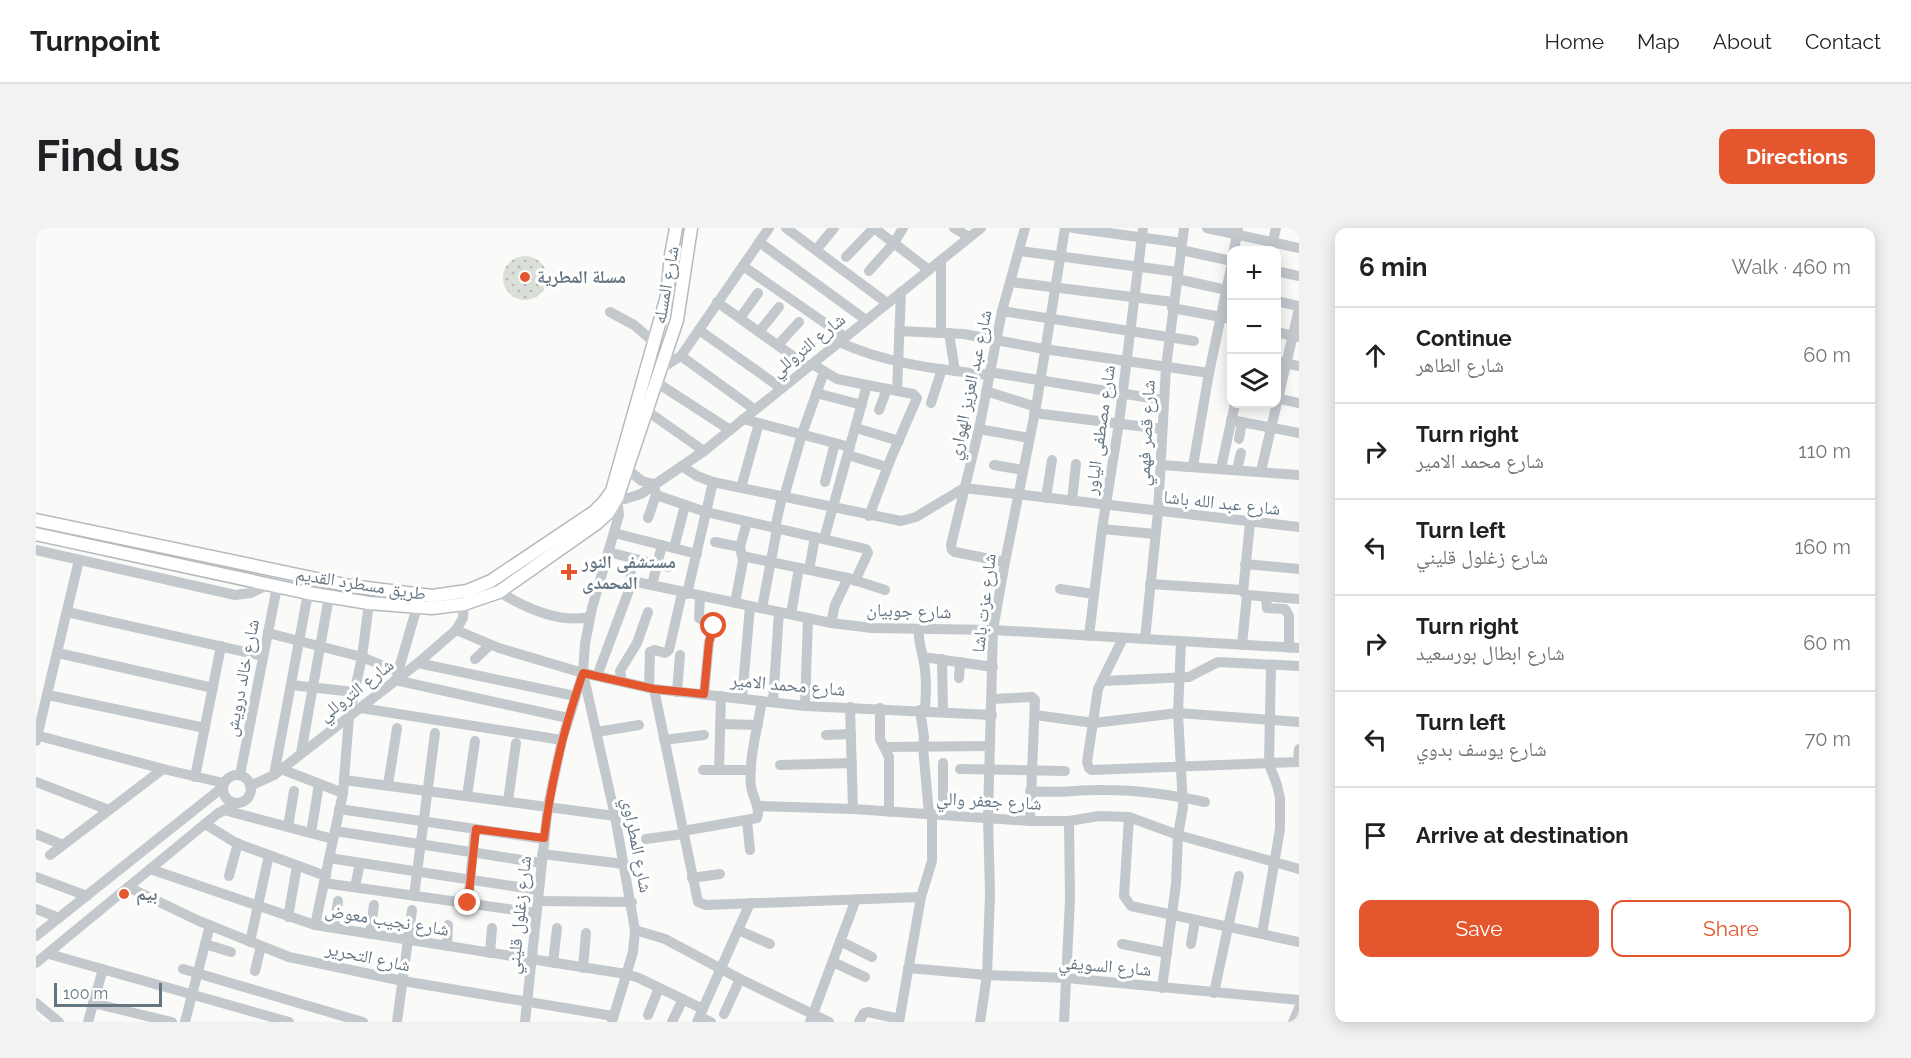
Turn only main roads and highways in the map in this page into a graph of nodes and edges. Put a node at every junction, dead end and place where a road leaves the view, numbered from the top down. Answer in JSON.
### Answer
{"nodes":[{"id":1,"x":676,"y":228,"type":"edge"},
{"id":2,"x":691,"y":228,"type":"edge"},
{"id":3,"x":655,"y":343,"type":"joint"},
{"id":4,"x":660,"y":369,"type":"joint"},
{"id":5,"x":36,"y":520,"type":"edge"},
{"id":6,"x":36,"y":534,"type":"edge"}],
"edges":[{"from":1,"to":3,"type":"main road","name":"شارع المسله"},
{"from":2,"to":4,"type":"main road","name":"شارع المسله"},
{"from":3,"to":5,"type":"main road","name":"طريق مسطرد القديم"},
{"from":4,"to":6,"type":"main road","name":"طريق مسطرد القديم"}]}
